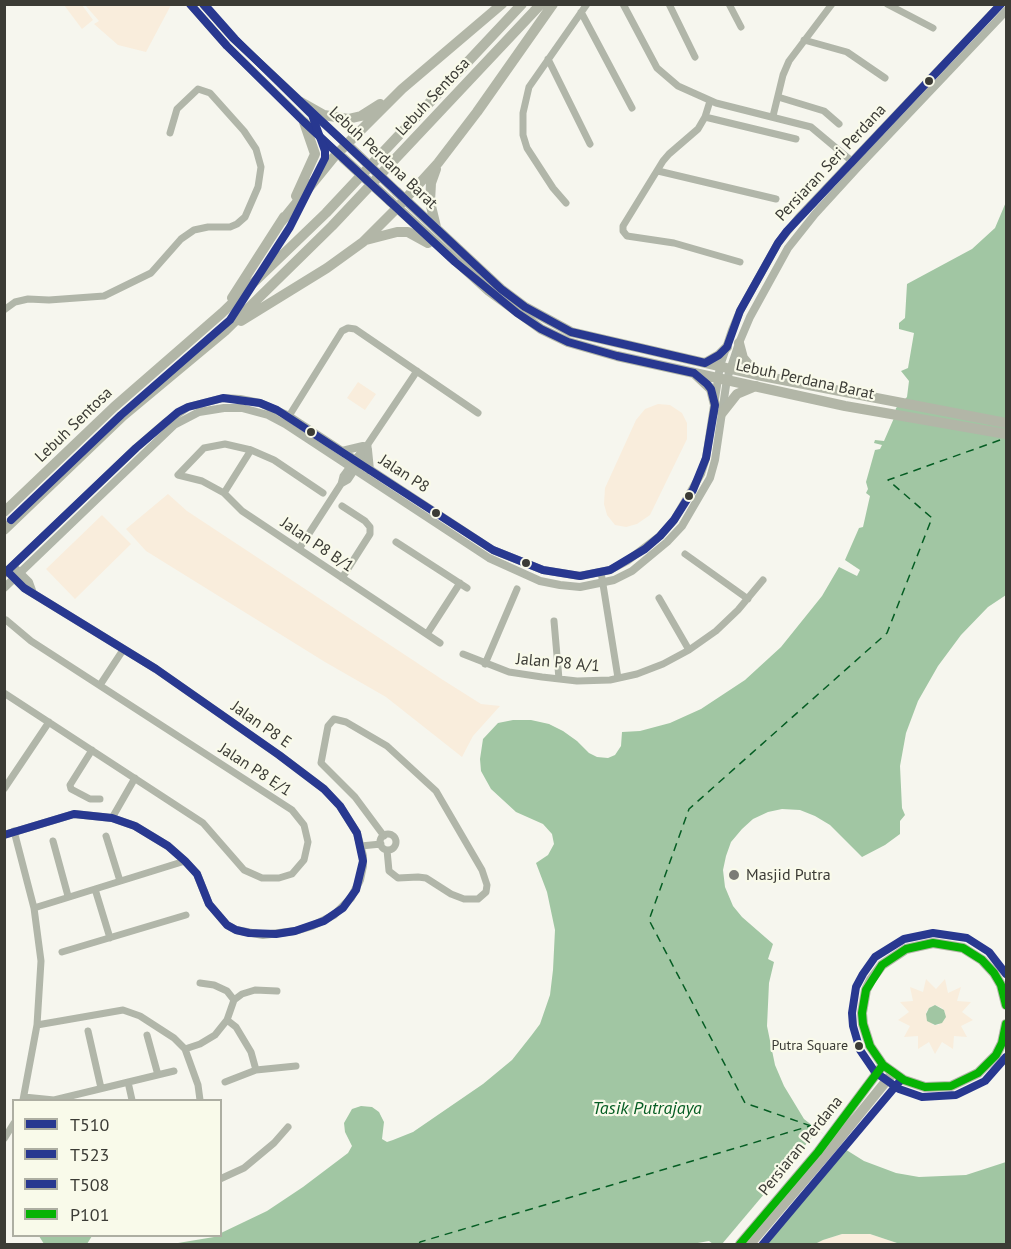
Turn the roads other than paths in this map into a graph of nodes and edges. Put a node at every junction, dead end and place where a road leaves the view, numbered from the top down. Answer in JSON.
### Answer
{"nodes":[{"id":1,"x":190,"y":4,"type":"edge"},
{"id":2,"x":203,"y":4,"type":"edge"},
{"id":3,"x":502,"y":4,"type":"edge"},
{"id":4,"x":522,"y":4,"type":"edge"},
{"id":5,"x":541,"y":4,"type":"edge"},
{"id":6,"x":553,"y":4,"type":"edge"},
{"id":7,"x":586,"y":4,"type":"edge"},
{"id":8,"x":623,"y":4,"type":"edge"},
{"id":9,"x":669,"y":4,"type":"edge"},
{"id":10,"x":729,"y":4,"type":"edge"},
{"id":11,"x":832,"y":4,"type":"edge"},
{"id":12,"x":887,"y":4,"type":"edge"},
{"id":13,"x":1001,"y":4,"type":"edge"},
{"id":14,"x":1006,"y":11,"type":"edge"},
{"id":15,"x":581,"y":12,"type":"junction"},
{"id":16,"x":741,"y":27,"type":"dead end"},
{"id":17,"x":933,"y":28,"type":"dead end"},
{"id":18,"x":804,"y":40,"type":"junction"},
{"id":19,"x":695,"y":57,"type":"dead end"},
{"id":20,"x":548,"y":58,"type":"junction"},
{"id":21,"x":885,"y":78,"type":"dead end"},
{"id":22,"x":402,"y":89,"type":"junction"},
{"id":23,"x":778,"y":97,"type":"junction"},
{"id":24,"x":710,"y":101,"type":"junction"},
{"id":25,"x":301,"y":102,"type":"junction"},
{"id":26,"x":632,"y":108,"type":"dead end"},
{"id":27,"x":773,"y":116,"type":"junction"},
{"id":28,"x":705,"y":117,"type":"junction"},
{"id":29,"x":304,"y":122,"type":"junction"},
{"id":30,"x":839,"y":124,"type":"dead end"},
{"id":31,"x":171,"y":133,"type":"dead end"},
{"id":32,"x":796,"y":139,"type":"dead end"},
{"id":33,"x":590,"y":144,"type":"dead end"},
{"id":34,"x":349,"y":147,"type":"junction"},
{"id":35,"x":340,"y":156,"type":"junction"},
{"id":36,"x":438,"y":163,"type":"junction"},
{"id":37,"x":855,"y":164,"type":"junction"},
{"id":38,"x":658,"y":171,"type":"junction"},
{"id":39,"x":401,"y":195,"type":"junction"},
{"id":40,"x":776,"y":199,"type":"dead end"},
{"id":41,"x":566,"y":202,"type":"dead end"},
{"id":42,"x":393,"y":205,"type":"junction"},
{"id":43,"x":281,"y":222,"type":"junction"},
{"id":44,"x":437,"y":229,"type":"junction"},
{"id":45,"x":363,"y":242,"type":"junction"},
{"id":46,"x":455,"y":262,"type":"junction"},
{"id":47,"x":740,"y":262,"type":"dead end"},
{"id":48,"x":4,"y":310,"type":"edge"},
{"id":49,"x":222,"y":313,"type":"junction"},
{"id":50,"x":225,"y":331,"type":"junction"},
{"id":51,"x":739,"y":343,"type":"junction"},
{"id":52,"x":726,"y":347,"type":"junction"},
{"id":53,"x":705,"y":363,"type":"junction"},
{"id":54,"x":417,"y":371,"type":"junction"},
{"id":55,"x":694,"y":373,"type":"junction"},
{"id":56,"x":724,"y":373,"type":"junction"},
{"id":57,"x":757,"y":380,"type":"junction"},
{"id":58,"x":718,"y":409,"type":"junction"},
{"id":59,"x":478,"y":413,"type":"dead end"},
{"id":60,"x":289,"y":416,"type":"junction"},
{"id":61,"x":1006,"y":423,"type":"edge"},
{"id":62,"x":1006,"y":434,"type":"edge"},
{"id":63,"x":367,"y":447,"type":"junction"},
{"id":64,"x":251,"y":450,"type":"junction"},
{"id":65,"x":342,"y":451,"type":"junction"},
{"id":66,"x":357,"y":461,"type":"junction"},
{"id":67,"x":351,"y":469,"type":"junction"},
{"id":68,"x":370,"y":470,"type":"junction"},
{"id":69,"x":224,"y":493,"type":"junction"},
{"id":70,"x":323,"y":493,"type":"dead end"},
{"id":71,"x":342,"y":506,"type":"dead end"},
{"id":72,"x":4,"y":512,"type":"edge"},
{"id":73,"x":4,"y":530,"type":"edge"},
{"id":74,"x":396,"y":542,"type":"dead end"},
{"id":75,"x":299,"y":549,"type":"junction"},
{"id":76,"x":685,"y":554,"type":"dead end"},
{"id":77,"x":8,"y":570,"type":"edge"},
{"id":78,"x":601,"y":572,"type":"junction"},
{"id":79,"x":17,"y":575,"type":"junction"},
{"id":80,"x":342,"y":578,"type":"junction"},
{"id":81,"x":763,"y":580,"type":"dead end"},
{"id":82,"x":603,"y":582,"type":"junction"},
{"id":83,"x":460,"y":584,"type":"junction"},
{"id":84,"x":4,"y":588,"type":"edge"},
{"id":85,"x":467,"y":588,"type":"dead end"},
{"id":86,"x":517,"y":589,"type":"dead end"},
{"id":87,"x":659,"y":598,"type":"dead end"},
{"id":88,"x":748,"y":599,"type":"junction"},
{"id":89,"x":6,"y":620,"type":"edge"},
{"id":90,"x":555,"y":621,"type":"dead end"},
{"id":91,"x":427,"y":634,"type":"junction"},
{"id":92,"x":440,"y":643,"type":"dead end"},
{"id":93,"x":123,"y":650,"type":"junction"},
{"id":94,"x":689,"y":650,"type":"junction"},
{"id":95,"x":463,"y":654,"type":"dead end"},
{"id":96,"x":485,"y":664,"type":"junction"},
{"id":97,"x":618,"y":678,"type":"junction"},
{"id":98,"x":559,"y":679,"type":"junction"},
{"id":99,"x":100,"y":685,"type":"junction"},
{"id":100,"x":4,"y":693,"type":"edge"},
{"id":101,"x":50,"y":722,"type":"junction"},
{"id":102,"x":92,"y":750,"type":"junction"},
{"id":103,"x":135,"y":778,"type":"junction"},
{"id":104,"x":4,"y":789,"type":"edge"},
{"id":105,"x":100,"y":799,"type":"dead end"},
{"id":106,"x":112,"y":818,"type":"junction"},
{"id":107,"x":14,"y":831,"type":"junction"},
{"id":108,"x":4,"y":834,"type":"edge"},
{"id":109,"x":106,"y":836,"type":"dead end"},
{"id":110,"x":384,"y":836,"type":"junction"},
{"id":111,"x":52,"y":841,"type":"dead end"},
{"id":112,"x":381,"y":844,"type":"junction"},
{"id":113,"x":361,"y":846,"type":"junction"},
{"id":114,"x":387,"y":850,"type":"junction"},
{"id":115,"x":185,"y":861,"type":"junction"},
{"id":116,"x":120,"y":881,"type":"junction"},
{"id":117,"x":95,"y":889,"type":"junction"},
{"id":118,"x":68,"y":896,"type":"junction"},
{"id":119,"x":34,"y":908,"type":"junction"},
{"id":120,"x":186,"y":915,"type":"dead end"},
{"id":121,"x":110,"y":938,"type":"junction"},
{"id":122,"x":62,"y":952,"type":"dead end"},
{"id":123,"x":994,"y":973,"type":"junction"},
{"id":124,"x":1006,"y":982,"type":"edge"},
{"id":125,"x":200,"y":983,"type":"dead end"},
{"id":126,"x":277,"y":991,"type":"dead end"},
{"id":127,"x":234,"y":1000,"type":"junction"},
{"id":128,"x":1006,"y":1005,"type":"edge"},
{"id":129,"x":227,"y":1020,"type":"junction"},
{"id":130,"x":1006,"y":1024,"type":"edge"},
{"id":131,"x":37,"y":1025,"type":"junction"},
{"id":132,"x":88,"y":1032,"type":"dead end"},
{"id":133,"x":147,"y":1035,"type":"dead end"},
{"id":134,"x":185,"y":1049,"type":"junction"},
{"id":135,"x":296,"y":1065,"type":"dead end"},
{"id":136,"x":883,"y":1065,"type":"junction"},
{"id":137,"x":256,"y":1070,"type":"junction"},
{"id":138,"x":174,"y":1071,"type":"dead end"},
{"id":139,"x":892,"y":1074,"type":"junction"},
{"id":140,"x":158,"y":1075,"type":"junction"},
{"id":141,"x":128,"y":1082,"type":"junction"},
{"id":142,"x":225,"y":1082,"type":"dead end"},
{"id":143,"x":101,"y":1089,"type":"junction"},
{"id":144,"x":24,"y":1099,"type":"edge"},
{"id":145,"x":58,"y":1099,"type":"edge"},
{"id":146,"x":132,"y":1099,"type":"edge"},
{"id":147,"x":200,"y":1099,"type":"edge"},
{"id":148,"x":288,"y":1126,"type":"dead end"},
{"id":149,"x":837,"y":1135,"type":"junction"},
{"id":150,"x":222,"y":1178,"type":"edge"},
{"id":151,"x":740,"y":1245,"type":"edge"},
{"id":152,"x":750,"y":1245,"type":"edge"}],
"edges":[{"from":1,"to":29,"type":"street","name":"Lebuh Perdana Barat"},
{"from":2,"to":25,"type":"street","name":"Lebuh Perdana Barat"},
{"from":3,"to":22,"type":"main road"},
{"from":4,"to":49,"type":"main road","name":"Lebuh Sentosa"},
{"from":5,"to":50,"type":"main road","name":"Lebuh Sentosa"},
{"from":6,"to":36,"type":"main road"},
{"from":7,"to":15,"type":"street"},
{"from":8,"to":24,"type":"street"},
{"from":9,"to":19,"type":"street"},
{"from":10,"to":16,"type":"street"},
{"from":11,"to":18,"type":"street"},
{"from":12,"to":17,"type":"street"},
{"from":13,"to":37,"type":"street","name":"Persiaran Seri Perdana"},
{"from":14,"to":37,"type":"street","name":"Persiaran Seri Perdana"},
{"from":15,"to":20,"type":"street"},
{"from":15,"to":26,"type":"street"},
{"from":18,"to":21,"type":"street"},
{"from":18,"to":23,"type":"street"},
{"from":20,"to":33,"type":"street"},
{"from":20,"to":41,"type":"street"},
{"from":22,"to":25,"type":"main road"},
{"from":22,"to":34,"type":"main road"},
{"from":23,"to":27,"type":"street"},
{"from":23,"to":30,"type":"street"},
{"from":24,"to":27,"type":"street"},
{"from":24,"to":28,"type":"street"},
{"from":25,"to":34,"type":"street","name":"Lebuh Perdana Barat"},
{"from":27,"to":37,"type":"street"},
{"from":28,"to":32,"type":"street"},
{"from":28,"to":38,"type":"street"},
{"from":29,"to":35,"type":"street","name":"Lebuh Perdana Barat"},
{"from":29,"to":43,"type":"main road"},
{"from":31,"to":48,"type":"street"},
{"from":34,"to":35,"type":"main road"},
{"from":34,"to":39,"type":"main road","name":"Lebuh Perdana Barat","bridge":true},
{"from":35,"to":42,"type":"main road","name":"Lebuh Perdana Barat","bridge":true},
{"from":35,"to":43,"type":"main road"},
{"from":36,"to":39,"type":"main road"},
{"from":36,"to":44,"type":"main road"},
{"from":37,"to":51,"type":"street","name":"Persiaran Seri Perdana"},
{"from":37,"to":52,"type":"street","name":"Persiaran Seri Perdana"},
{"from":38,"to":40,"type":"street"},
{"from":38,"to":47,"type":"street"},
{"from":39,"to":42,"type":"main road"},
{"from":39,"to":44,"type":"main road","name":"Lebuh Perdana Barat"},
{"from":42,"to":45,"type":"main road"},
{"from":42,"to":46,"type":"main road","name":"Lebuh Perdana Barat"},
{"from":43,"to":49,"type":"main road"},
{"from":44,"to":53,"type":"main road","name":"Lebuh Perdana Barat"},
{"from":45,"to":46,"type":"main road"},
{"from":45,"to":50,"type":"main road"},
{"from":46,"to":55,"type":"main road","name":"Lebuh Perdana Barat"},
{"from":49,"to":72,"type":"main road","name":"Lebuh Sentosa"},
{"from":50,"to":73,"type":"main road","name":"Lebuh Sentosa"},
{"from":51,"to":56,"type":"street","name":"Persiaran Seri Perdana"},
{"from":51,"to":57,"type":"main road"},
{"from":52,"to":53,"type":"main road"},
{"from":52,"to":56,"type":"street","name":"Persiaran Seri Perdana"},
{"from":53,"to":56,"type":"main road","name":"Lebuh Perdana Barat"},
{"from":54,"to":59,"type":"street"},
{"from":54,"to":60,"type":"street"},
{"from":54,"to":63,"type":"street"},
{"from":55,"to":56,"type":"main road","name":"Lebuh Perdana Barat"},
{"from":55,"to":58,"type":"main road"},
{"from":56,"to":57,"type":"main road","name":"Lebuh Perdana Barat"},
{"from":56,"to":58,"type":"street","name":"Jalan P8"},
{"from":57,"to":58,"type":"main road"},
{"from":57,"to":61,"type":"main road","name":"Lebuh Perdana Barat"},
{"from":57,"to":62,"type":"main road","name":"Lebuh Perdana Barat"},
{"from":58,"to":78,"type":"street","name":"Jalan P8"},
{"from":58,"to":82,"type":"street","name":"Jalan P8"},
{"from":60,"to":65,"type":"street","name":"Jalan P8"},
{"from":60,"to":77,"type":"street","name":"Jalan P8"},
{"from":63,"to":65,"type":"street"},
{"from":63,"to":66,"type":"street"},
{"from":63,"to":68,"type":"street"},
{"from":64,"to":69,"type":"street"},
{"from":64,"to":69,"type":"street","name":"Jalan P8 B/1"},
{"from":64,"to":70,"type":"street"},
{"from":65,"to":66,"type":"street","name":"Jalan P8"},
{"from":66,"to":67,"type":"street"},
{"from":66,"to":68,"type":"street","name":"Jalan P8"},
{"from":67,"to":75,"type":"street"},
{"from":67,"to":79,"type":"street","name":"Jalan P8"},
{"from":67,"to":82,"type":"street","name":"Jalan P8"},
{"from":68,"to":78,"type":"street","name":"Jalan P8"},
{"from":69,"to":75,"type":"street","name":"Jalan P8 B/1"},
{"from":71,"to":80,"type":"street"},
{"from":74,"to":83,"type":"street"},
{"from":75,"to":80,"type":"street","name":"Jalan P8 B/1"},
{"from":76,"to":88,"type":"street"},
{"from":77,"to":79,"type":"street","name":"Jalan P8 E"},
{"from":78,"to":82,"type":"street"},
{"from":79,"to":84,"type":"street","name":"Jalan P8"},
{"from":79,"to":93,"type":"street","name":"Jalan P8 E"},
{"from":80,"to":91,"type":"street","name":"Jalan P8 B/1"},
{"from":81,"to":88,"type":"street","name":"Jalan P8 A/1"},
{"from":82,"to":97,"type":"street"},
{"from":83,"to":85,"type":"street"},
{"from":83,"to":91,"type":"street"},
{"from":86,"to":96,"type":"street"},
{"from":87,"to":94,"type":"street"},
{"from":88,"to":94,"type":"street","name":"Jalan P8 A/1"},
{"from":89,"to":99,"type":"street","name":"Jalan P8 E/1"},
{"from":90,"to":98,"type":"street"},
{"from":91,"to":92,"type":"street","name":"Jalan P8 B/1"},
{"from":93,"to":99,"type":"street"},
{"from":93,"to":113,"type":"street","name":"Jalan P8 E"},
{"from":94,"to":97,"type":"street","name":"Jalan P8 A/1"},
{"from":95,"to":96,"type":"street","name":"Jalan P8 A/1"},
{"from":96,"to":98,"type":"street","name":"Jalan P8 A/1"},
{"from":97,"to":98,"type":"street","name":"Jalan P8 A/1"},
{"from":99,"to":103,"type":"street","name":"Jalan P8 E/1"},
{"from":100,"to":101,"type":"street","name":"Jalan P8 E/1"},
{"from":101,"to":102,"type":"street","name":"Jalan P8 E/1"},
{"from":101,"to":104,"type":"street"},
{"from":102,"to":103,"type":"street","name":"Jalan P8 E/1"},
{"from":102,"to":105,"type":"street"},
{"from":103,"to":106,"type":"street"},
{"from":106,"to":107,"type":"street","name":"Jalan P8 E"},
{"from":106,"to":115,"type":"street","name":"Jalan P8 E"},
{"from":107,"to":108,"type":"street","name":"Jalan P8 E"},
{"from":107,"to":119,"type":"street"},
{"from":109,"to":116,"type":"street"},
{"from":110,"to":112,"type":"street"},
{"from":110,"to":114,"type":"street"},
{"from":110,"to":114,"type":"street"},
{"from":111,"to":118,"type":"street"},
{"from":112,"to":113,"type":"street"},
{"from":112,"to":114,"type":"street"},
{"from":113,"to":115,"type":"street","name":"Jalan P8 E"},
{"from":115,"to":116,"type":"street"},
{"from":116,"to":117,"type":"street"},
{"from":117,"to":118,"type":"street"},
{"from":117,"to":121,"type":"street"},
{"from":118,"to":119,"type":"street"},
{"from":119,"to":131,"type":"street"},
{"from":120,"to":121,"type":"street"},
{"from":121,"to":122,"type":"street"},
{"from":123,"to":124,"type":"street"},
{"from":123,"to":128,"type":"main road"},
{"from":123,"to":136,"type":"main road"},
{"from":125,"to":127,"type":"street"},
{"from":126,"to":127,"type":"street"},
{"from":127,"to":129,"type":"street"},
{"from":129,"to":134,"type":"street"},
{"from":129,"to":137,"type":"street"},
{"from":130,"to":139,"type":"main road"},
{"from":131,"to":134,"type":"street"},
{"from":131,"to":144,"type":"street"},
{"from":132,"to":143,"type":"street"},
{"from":133,"to":140,"type":"street"},
{"from":134,"to":147,"type":"street"},
{"from":135,"to":137,"type":"street"},
{"from":136,"to":139,"type":"main road"},
{"from":136,"to":149,"type":"main road","name":"Persiaran Perdana"},
{"from":137,"to":142,"type":"street"},
{"from":138,"to":140,"type":"street"},
{"from":139,"to":149,"type":"main road","name":"Persiaran Perdana"},
{"from":140,"to":141,"type":"street"},
{"from":141,"to":143,"type":"street"},
{"from":141,"to":146,"type":"street"},
{"from":143,"to":145,"type":"street"},
{"from":148,"to":150,"type":"street"},
{"from":149,"to":151,"type":"main road","name":"Persiaran Perdana"},
{"from":149,"to":152,"type":"main road","name":"Persiaran Perdana"}]}
